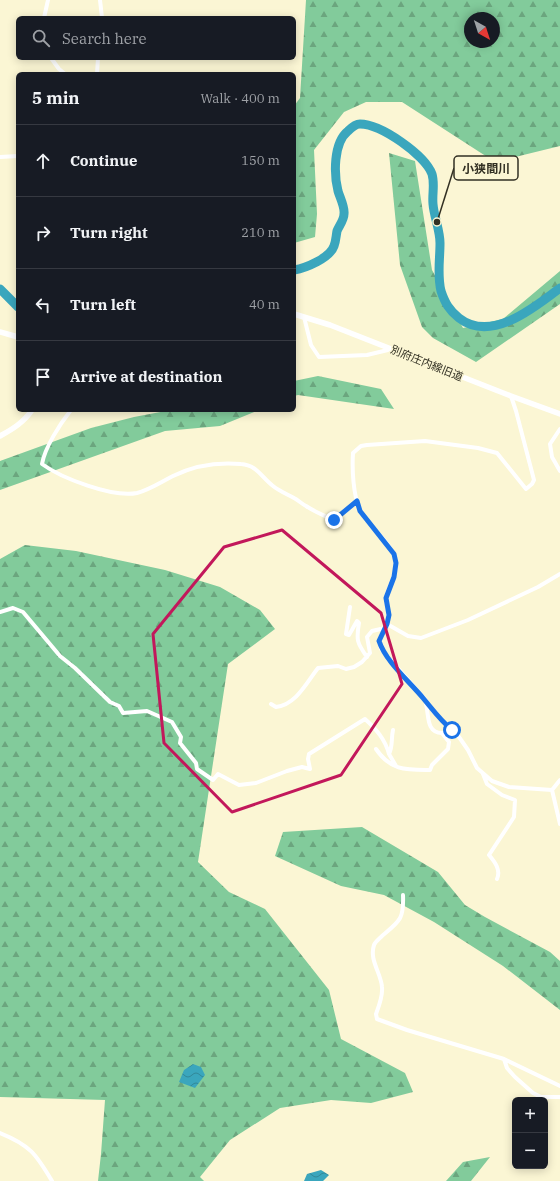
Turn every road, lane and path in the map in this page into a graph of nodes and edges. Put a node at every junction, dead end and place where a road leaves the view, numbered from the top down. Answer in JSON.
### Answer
{"nodes":[{"id":1,"x":48,"y":0,"type":"edge"},
{"id":2,"x":100,"y":0,"type":"edge"},
{"id":3,"x":44,"y":16,"type":"edge"},
{"id":4,"x":102,"y":16,"type":"edge"},
{"id":5,"x":52,"y":60,"type":"edge"},
{"id":6,"x":98,"y":60,"type":"edge"},
{"id":7,"x":63,"y":72,"type":"edge"},
{"id":8,"x":97,"y":72,"type":"edge"},
{"id":9,"x":16,"y":156,"type":"edge"},
{"id":10,"x":0,"y":158,"type":"edge"},
{"id":11,"x":296,"y":314,"type":"edge"},
{"id":12,"x":304,"y":316,"type":"junction"},
{"id":13,"x":0,"y":326,"type":"edge"},
{"id":14,"x":1,"y":332,"type":"edge"},
{"id":15,"x":16,"y":336,"type":"edge"},
{"id":16,"x":392,"y":348,"type":"junction"},
{"id":17,"x":511,"y":396,"type":"junction"},
{"id":18,"x":30,"y":412,"type":"edge"},
{"id":19,"x":70,"y":412,"type":"edge"},
{"id":20,"x":560,"y":414,"type":"edge"},
{"id":21,"x":560,"y":429,"type":"edge"},
{"id":22,"x":0,"y":436,"type":"edge"},
{"id":23,"x":560,"y":471,"type":"edge"},
{"id":24,"x":357,"y":501,"type":"junction"},
{"id":25,"x":560,"y":574,"type":"edge"},
{"id":26,"x":350,"y":607,"type":"dead end"},
{"id":27,"x":0,"y":612,"type":"edge"},
{"id":28,"x":386,"y":626,"type":"junction"},
{"id":29,"x":367,"y":657,"type":"junction"},
{"id":30,"x":424,"y":699,"type":"junction"},
{"id":31,"x":271,"y":704,"type":"dead end"},
{"id":32,"x":393,"y":730,"type":"dead end"},
{"id":33,"x":376,"y":749,"type":"dead end"},
{"id":34,"x":389,"y":754,"type":"junction"},
{"id":35,"x":396,"y":766,"type":"junction"},
{"id":36,"x":483,"y":773,"type":"junction"},
{"id":37,"x":560,"y":780,"type":"edge"},
{"id":38,"x":552,"y":790,"type":"junction"},
{"id":39,"x":560,"y":824,"type":"edge"},
{"id":40,"x":497,"y":879,"type":"dead end"},
{"id":41,"x":403,"y":895,"type":"dead end"},
{"id":42,"x":504,"y":1059,"type":"junction"},
{"id":43,"x":560,"y":1086,"type":"edge"},
{"id":44,"x":560,"y":1097,"type":"edge"},
{"id":45,"x":0,"y":1133,"type":"edge"},
{"id":46,"x":52,"y":1181,"type":"edge"}],
"edges":[{"from":1,"to":3,"type":"street"},
{"from":2,"to":4,"type":"street"},
{"from":5,"to":7,"type":"street"},
{"from":6,"to":8,"type":"street"},
{"from":9,"to":10,"type":"street"},
{"from":11,"to":12,"type":"street","name":"別府庄内線旧道"},
{"from":12,"to":16,"type":"street","name":"別府庄内線旧道"},
{"from":12,"to":16,"type":"street"},
{"from":13,"to":14,"type":"street"},
{"from":14,"to":15,"type":"street"},
{"from":16,"to":17,"type":"street","name":"別府庄内線旧道"},
{"from":17,"to":20,"type":"street","name":"別府庄内線旧道"},
{"from":17,"to":24,"type":"street"},
{"from":18,"to":22,"type":"street"},
{"from":19,"to":24,"type":"street"},
{"from":21,"to":23,"type":"street"},
{"from":24,"to":28,"type":"street"},
{"from":25,"to":28,"type":"street"},
{"from":26,"to":29,"type":"street"},
{"from":27,"to":34,"type":"street"},
{"from":28,"to":29,"type":"street"},
{"from":28,"to":30,"type":"street"},
{"from":29,"to":31,"type":"street"},
{"from":30,"to":35,"type":"street"},
{"from":30,"to":36,"type":"street"},
{"from":32,"to":34,"type":"street"},
{"from":33,"to":35,"type":"street"},
{"from":34,"to":35,"type":"street"},
{"from":36,"to":38,"type":"street"},
{"from":36,"to":40,"type":"street"},
{"from":37,"to":38,"type":"street"},
{"from":38,"to":39,"type":"street"},
{"from":41,"to":42,"type":"street"},
{"from":42,"to":43,"type":"street"},
{"from":42,"to":44,"type":"street"},
{"from":45,"to":46,"type":"street"}]}
